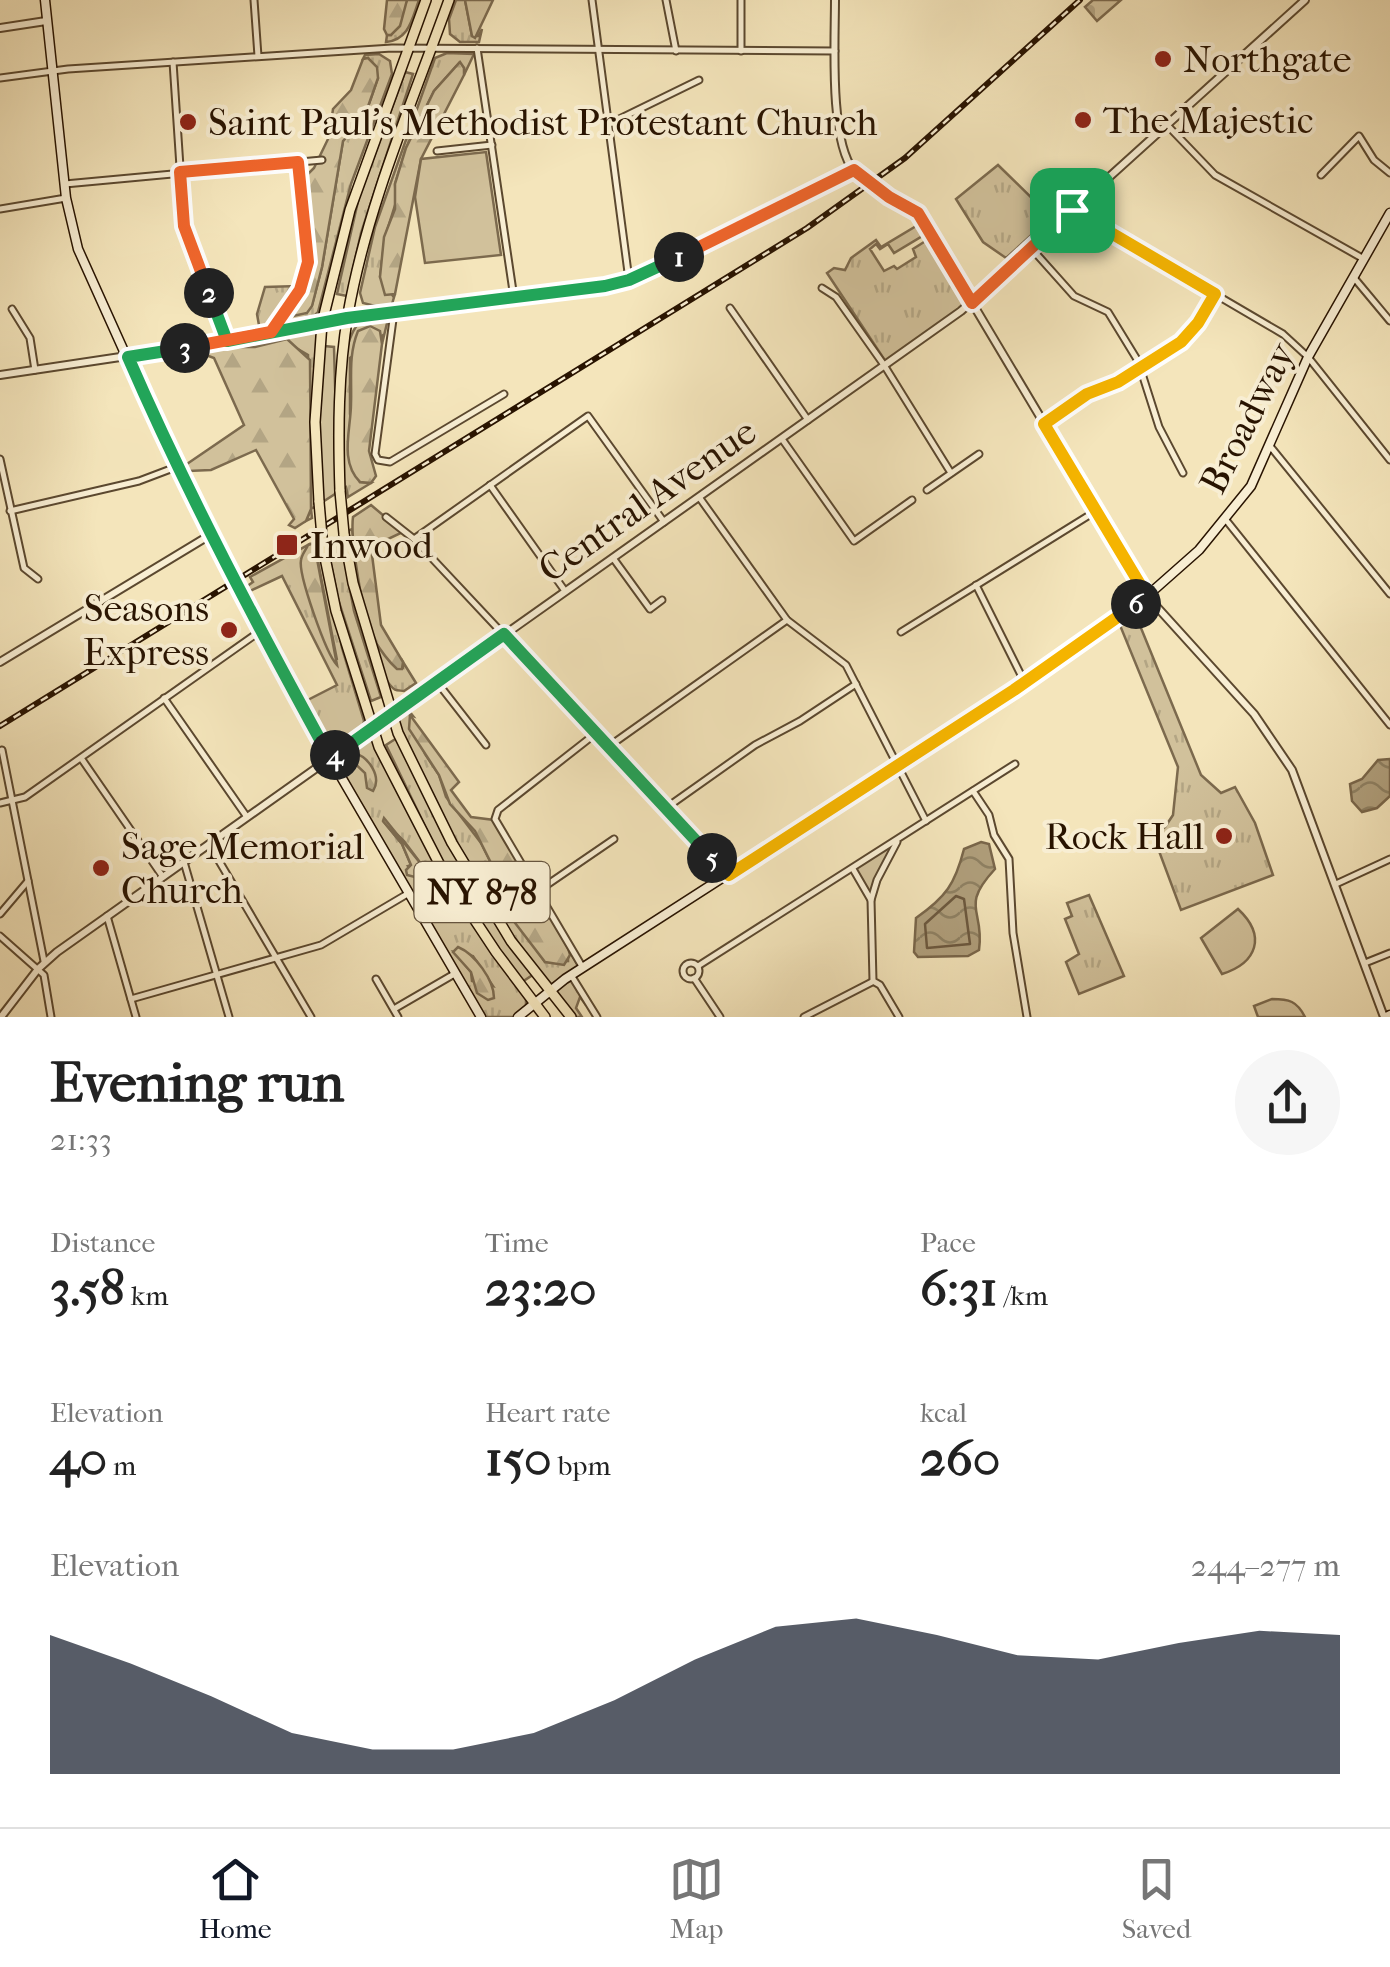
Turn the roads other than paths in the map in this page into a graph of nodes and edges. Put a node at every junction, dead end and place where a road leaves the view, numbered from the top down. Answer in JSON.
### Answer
{"nodes":[{"id":1,"x":45,"y":0,"type":"edge"},
{"id":2,"x":254,"y":0,"type":"edge"},
{"id":3,"x":426,"y":0,"type":"edge"},
{"id":4,"x":449,"y":0,"type":"edge"},
{"id":5,"x":592,"y":0,"type":"edge"},
{"id":6,"x":666,"y":0,"type":"edge"},
{"id":7,"x":741,"y":0,"type":"edge"},
{"id":8,"x":836,"y":0,"type":"edge"},
{"id":9,"x":1305,"y":0,"type":"edge"},
{"id":10,"x":46,"y":21,"type":"junction"},
{"id":11,"x":0,"y":28,"type":"edge"},
{"id":12,"x":432,"y":47,"type":"junction"},
{"id":13,"x":408,"y":48,"type":"junction"},
{"id":14,"x":477,"y":48,"type":"junction"},
{"id":15,"x":598,"y":50,"type":"junction"},
{"id":16,"x":676,"y":51,"type":"junction"},
{"id":17,"x":741,"y":51,"type":"junction"},
{"id":18,"x":835,"y":51,"type":"junction"},
{"id":19,"x":258,"y":56,"type":"junction"},
{"id":20,"x":173,"y":62,"type":"junction"},
{"id":21,"x":52,"y":71,"type":"junction"},
{"id":22,"x":0,"y":78,"type":"edge"},
{"id":23,"x":699,"y":80,"type":"dead end"},
{"id":24,"x":607,"y":125,"type":"junction"},
{"id":25,"x":1168,"y":126,"type":"junction"},
{"id":26,"x":492,"y":145,"type":"junction"},
{"id":27,"x":437,"y":150,"type":"dead end"},
{"id":28,"x":322,"y":160,"type":"dead end"},
{"id":29,"x":298,"y":162,"type":"junction"},
{"id":30,"x":854,"y":170,"type":"junction"},
{"id":31,"x":180,"y":172,"type":"junction"},
{"id":32,"x":1390,"y":173,"type":"edge"},
{"id":33,"x":1321,"y":175,"type":"dead end"},
{"id":34,"x":65,"y":184,"type":"junction"},
{"id":35,"x":66,"y":198,"type":"junction"},
{"id":36,"x":0,"y":208,"type":"edge"},
{"id":37,"x":1072,"y":210,"type":"junction"},
{"id":38,"x":1390,"y":213,"type":"edge"},
{"id":39,"x":1032,"y":248,"type":"junction"},
{"id":40,"x":1362,"y":258,"type":"junction"},
{"id":41,"x":1353,"y":276,"type":"junction"},
{"id":42,"x":629,"y":280,"type":"junction"},
{"id":43,"x":822,"y":288,"type":"dead end"},
{"id":44,"x":1215,"y":294,"type":"junction"},
{"id":45,"x":514,"y":298,"type":"junction"},
{"id":46,"x":972,"y":303,"type":"junction"},
{"id":47,"x":730,"y":308,"type":"dead end"},
{"id":48,"x":12,"y":309,"type":"dead end"},
{"id":49,"x":394,"y":312,"type":"junction"},
{"id":50,"x":347,"y":318,"type":"junction"},
{"id":51,"x":1390,"y":321,"type":"edge"},
{"id":52,"x":322,"y":323,"type":"junction"},
{"id":53,"x":271,"y":332,"type":"junction"},
{"id":54,"x":227,"y":341,"type":"junction"},
{"id":55,"x":128,"y":357,"type":"junction"},
{"id":56,"x":1308,"y":357,"type":"junction"},
{"id":57,"x":884,"y":365,"type":"junction"},
{"id":58,"x":1140,"y":368,"type":"junction"},
{"id":59,"x":35,"y":370,"type":"junction"},
{"id":60,"x":0,"y":375,"type":"edge"},
{"id":61,"x":504,"y":394,"type":"dead end"},
{"id":62,"x":808,"y":420,"type":"junction"},
{"id":63,"x":1044,"y":424,"type":"junction"},
{"id":64,"x":782,"y":439,"type":"junction"},
{"id":65,"x":1270,"y":446,"type":"junction"},
{"id":66,"x":980,"y":454,"type":"dead end"},
{"id":67,"x":0,"y":459,"type":"edge"},
{"id":68,"x":1390,"y":460,"type":"edge"},
{"id":69,"x":176,"y":466,"type":"junction"},
{"id":70,"x":1184,"y":473,"type":"dead end"},
{"id":71,"x":951,"y":474,"type":"junction"},
{"id":72,"x":490,"y":484,"type":"junction"},
{"id":73,"x":927,"y":490,"type":"dead end"},
{"id":74,"x":700,"y":497,"type":"junction"},
{"id":75,"x":912,"y":500,"type":"dead end"},
{"id":76,"x":10,"y":511,"type":"junction"},
{"id":77,"x":1096,"y":512,"type":"junction"},
{"id":78,"x":386,"y":517,"type":"dead end"},
{"id":79,"x":1226,"y":520,"type":"junction"},
{"id":80,"x":664,"y":522,"type":"junction"},
{"id":81,"x":210,"y":534,"type":"junction"},
{"id":82,"x":414,"y":539,"type":"junction"},
{"id":83,"x":613,"y":558,"type":"junction"},
{"id":84,"x":38,"y":579,"type":"dead end"},
{"id":85,"x":976,"y":585,"type":"junction"},
{"id":86,"x":565,"y":590,"type":"junction"},
{"id":87,"x":1390,"y":594,"type":"edge"},
{"id":88,"x":1147,"y":596,"type":"junction"},
{"id":89,"x":662,"y":600,"type":"dead end"},
{"id":90,"x":787,"y":620,"type":"junction"},
{"id":91,"x":260,"y":631,"type":"junction"},
{"id":92,"x":901,"y":632,"type":"dead end"},
{"id":93,"x":504,"y":634,"type":"junction"},
{"id":94,"x":0,"y":662,"type":"edge"},
{"id":95,"x":437,"y":682,"type":"junction"},
{"id":96,"x":1025,"y":683,"type":"junction"},
{"id":97,"x":856,"y":684,"type":"junction"},
{"id":98,"x":164,"y":698,"type":"junction"},
{"id":99,"x":392,"y":713,"type":"junction"},
{"id":100,"x":1390,"y":725,"type":"edge"},
{"id":101,"x":372,"y":728,"type":"junction"},
{"id":102,"x":595,"y":734,"type":"junction"},
{"id":103,"x":486,"y":745,"type":"dead end"},
{"id":104,"x":608,"y":747,"type":"junction"},
{"id":105,"x":2,"y":750,"type":"edge"},
{"id":106,"x":81,"y":758,"type":"junction"},
{"id":107,"x":330,"y":758,"type":"junction"},
{"id":108,"x":1015,"y":764,"type":"dead end"},
{"id":109,"x":897,"y":766,"type":"junction"},
{"id":110,"x":974,"y":791,"type":"junction"},
{"id":111,"x":12,"y":800,"type":"junction"},
{"id":112,"x":0,"y":803,"type":"edge"},
{"id":113,"x":666,"y":808,"type":"junction"},
{"id":114,"x":247,"y":816,"type":"junction"},
{"id":115,"x":926,"y":821,"type":"junction"},
{"id":116,"x":614,"y":839,"type":"dead end"},
{"id":117,"x":899,"y":839,"type":"junction"},
{"id":118,"x":210,"y":844,"type":"junction"},
{"id":119,"x":1390,"y":859,"type":"edge"},
{"id":120,"x":184,"y":862,"type":"junction"},
{"id":121,"x":852,"y":869,"type":"junction"},
{"id":122,"x":729,"y":875,"type":"junction"},
{"id":123,"x":163,"y":877,"type":"junction"},
{"id":124,"x":28,"y":881,"type":"junction"},
{"id":125,"x":1336,"y":884,"type":"junction"},
{"id":126,"x":538,"y":891,"type":"junction"},
{"id":127,"x":409,"y":894,"type":"junction"},
{"id":128,"x":870,"y":900,"type":"junction"},
{"id":129,"x":0,"y":914,"type":"edge"},
{"id":130,"x":108,"y":916,"type":"junction"},
{"id":131,"x":0,"y":936,"type":"edge"},
{"id":132,"x":1390,"y":954,"type":"edge"},
{"id":133,"x":277,"y":959,"type":"junction"},
{"id":134,"x":44,"y":962,"type":"junction"},
{"id":135,"x":1365,"y":963,"type":"junction"},
{"id":136,"x":698,"y":966,"type":"junction"},
{"id":137,"x":38,"y":968,"type":"junction"},
{"id":138,"x":582,"y":968,"type":"junction"},
{"id":139,"x":456,"y":973,"type":"junction"},
{"id":140,"x":571,"y":975,"type":"junction"},
{"id":141,"x":216,"y":976,"type":"junction"},
{"id":142,"x":694,"y":978,"type":"junction"},
{"id":143,"x":376,"y":979,"type":"dead end"},
{"id":144,"x":873,"y":981,"type":"junction"},
{"id":145,"x":548,"y":990,"type":"junction"},
{"id":146,"x":130,"y":999,"type":"junction"},
{"id":147,"x":534,"y":1004,"type":"junction"},
{"id":148,"x":394,"y":1009,"type":"junction"},
{"id":149,"x":1024,"y":1016,"type":"edge"},
{"id":150,"x":1387,"y":1016,"type":"edge"},
{"id":151,"x":0,"y":1017,"type":"edge"},
{"id":152,"x":51,"y":1017,"type":"edge"},
{"id":153,"x":136,"y":1017,"type":"edge"},
{"id":154,"x":229,"y":1017,"type":"edge"},
{"id":155,"x":311,"y":1017,"type":"edge"},
{"id":156,"x":398,"y":1017,"type":"edge"},
{"id":157,"x":481,"y":1017,"type":"edge"},
{"id":158,"x":518,"y":1017,"type":"edge"},
{"id":159,"x":546,"y":1017,"type":"edge"},
{"id":160,"x":571,"y":1017,"type":"edge"},
{"id":161,"x":597,"y":1017,"type":"edge"},
{"id":162,"x":720,"y":1017,"type":"edge"},
{"id":163,"x":804,"y":1017,"type":"edge"},
{"id":164,"x":899,"y":1017,"type":"edge"}],
"edges":[{"from":1,"to":10,"type":"main road"},
{"from":2,"to":19,"type":"street"},
{"from":3,"to":13,"type":"highway","number":"NY 878"},
{"from":4,"to":12,"type":"highway","number":"NY 878"},
{"from":5,"to":15,"type":"street"},
{"from":6,"to":16,"type":"street"},
{"from":7,"to":17,"type":"street"},
{"from":8,"to":18,"type":"street"},
{"from":9,"to":25,"type":"street","name":"Central Avenue"},
{"from":10,"to":11,"type":"street"},
{"from":10,"to":21,"type":"main road"},
{"from":12,"to":13,"type":"street"},
{"from":12,"to":14,"type":"street"},
{"from":12,"to":50,"type":"highway","number":"NY 878"},
{"from":13,"to":19,"type":"street"},
{"from":13,"to":52,"type":"highway","number":"NY 878"},
{"from":14,"to":15,"type":"street"},
{"from":14,"to":26,"type":"street"},
{"from":15,"to":16,"type":"street"},
{"from":15,"to":24,"type":"street"},
{"from":16,"to":17,"type":"street"},
{"from":17,"to":18,"type":"street"},
{"from":18,"to":30,"type":"street"},
{"from":19,"to":20,"type":"street"},
{"from":20,"to":21,"type":"street"},
{"from":20,"to":31,"type":"street"},
{"from":21,"to":22,"type":"street"},
{"from":21,"to":34,"type":"main road"},
{"from":23,"to":24,"type":"street"},
{"from":24,"to":42,"type":"street"},
{"from":25,"to":37,"type":"street","name":"Central Avenue"},
{"from":25,"to":40,"type":"street"},
{"from":26,"to":27,"type":"street"},
{"from":26,"to":45,"type":"street"},
{"from":28,"to":29,"type":"street"},
{"from":29,"to":31,"type":"street"},
{"from":29,"to":53,"type":"street"},
{"from":30,"to":42,"type":"street"},
{"from":30,"to":46,"type":"street"},
{"from":31,"to":34,"type":"street"},
{"from":31,"to":54,"type":"street"},
{"from":32,"to":33,"type":"street"},
{"from":34,"to":35,"type":"main road"},
{"from":35,"to":36,"type":"street"},
{"from":35,"to":55,"type":"main road"},
{"from":37,"to":39,"type":"street","name":"Central Avenue"},
{"from":37,"to":44,"type":"street"},
{"from":38,"to":40,"type":"main road","name":"Broadway"},
{"from":39,"to":46,"type":"street","name":"Central Avenue"},
{"from":39,"to":58,"type":"street"},
{"from":40,"to":41,"type":"main road","name":"Broadway"},
{"from":41,"to":51,"type":"street"},
{"from":41,"to":56,"type":"main road","name":"Broadway"},
{"from":42,"to":45,"type":"street"},
{"from":43,"to":57,"type":"street"},
{"from":44,"to":56,"type":"street"},
{"from":44,"to":58,"type":"street"},
{"from":45,"to":49,"type":"street"},
{"from":46,"to":57,"type":"street","name":"Central Avenue"},
{"from":46,"to":63,"type":"street"},
{"from":47,"to":62,"type":"street"},
{"from":48,"to":59,"type":"street"},
{"from":49,"to":50,"type":"street"},
{"from":49,"to":61,"type":"street"},
{"from":50,"to":52,"type":"street"},
{"from":50,"to":99,"type":"highway","number":"NY 878","bridge":true},
{"from":52,"to":53,"type":"street"},
{"from":52,"to":101,"type":"highway","number":"NY 878","bridge":true},
{"from":53,"to":54,"type":"street"},
{"from":54,"to":55,"type":"street"},
{"from":55,"to":59,"type":"street"},
{"from":55,"to":69,"type":"main road"},
{"from":56,"to":65,"type":"main road","name":"Broadway"},
{"from":56,"to":68,"type":"street"},
{"from":57,"to":62,"type":"street","name":"Central Avenue"},
{"from":57,"to":71,"type":"street"},
{"from":58,"to":63,"type":"street"},
{"from":58,"to":70,"type":"street"},
{"from":59,"to":60,"type":"street"},
{"from":62,"to":64,"type":"street","name":"Central Avenue"},
{"from":63,"to":77,"type":"street"},
{"from":64,"to":74,"type":"street","name":"Central Avenue"},
{"from":64,"to":75,"type":"street"},
{"from":65,"to":79,"type":"main road","name":"Broadway"},
{"from":65,"to":87,"type":"street"},
{"from":66,"to":71,"type":"street"},
{"from":67,"to":76,"type":"street"},
{"from":69,"to":76,"type":"street"},
{"from":69,"to":81,"type":"main road"},
{"from":71,"to":73,"type":"street"},
{"from":72,"to":80,"type":"street"},
{"from":72,"to":82,"type":"street"},
{"from":72,"to":86,"type":"street"},
{"from":74,"to":80,"type":"street","name":"Central Avenue"},
{"from":74,"to":90,"type":"street"},
{"from":76,"to":84,"type":"street"},
{"from":77,"to":85,"type":"street"},
{"from":77,"to":88,"type":"street"},
{"from":78,"to":82,"type":"street"},
{"from":79,"to":88,"type":"main road","name":"Broadway"},
{"from":79,"to":100,"type":"street"},
{"from":80,"to":83,"type":"street","name":"Central Avenue"},
{"from":81,"to":91,"type":"main road"},
{"from":81,"to":94,"type":"street"},
{"from":82,"to":93,"type":"street"},
{"from":83,"to":86,"type":"street","name":"Central Avenue"},
{"from":83,"to":89,"type":"street"},
{"from":85,"to":92,"type":"street"},
{"from":85,"to":96,"type":"street"},
{"from":86,"to":93,"type":"street","name":"Central Avenue"},
{"from":88,"to":96,"type":"main road","name":"Broadway"},
{"from":88,"to":125,"type":"street"},
{"from":90,"to":97,"type":"street"},
{"from":90,"to":104,"type":"street"},
{"from":91,"to":98,"type":"street"},
{"from":91,"to":107,"type":"main road"},
{"from":93,"to":95,"type":"street","name":"Central Avenue"},
{"from":93,"to":102,"type":"street"},
{"from":95,"to":99,"type":"street","name":"Central Avenue"},
{"from":95,"to":103,"type":"street"},
{"from":96,"to":109,"type":"main road","name":"Broadway"},
{"from":97,"to":109,"type":"street"},
{"from":97,"to":113,"type":"street"},
{"from":98,"to":106,"type":"street"},
{"from":98,"to":114,"type":"street"},
{"from":99,"to":101,"type":"street","name":"Central Avenue"},
{"from":99,"to":145,"type":"highway","number":"NY 878"},
{"from":101,"to":107,"type":"street","name":"Central Avenue"},
{"from":101,"to":147,"type":"highway","number":"NY 878"},
{"from":102,"to":104,"type":"street"},
{"from":102,"to":126,"type":"street"},
{"from":104,"to":113,"type":"street"},
{"from":105,"to":111,"type":"street"},
{"from":106,"to":111,"type":"street"},
{"from":106,"to":123,"type":"street"},
{"from":107,"to":114,"type":"street","name":"Central Avenue"},
{"from":107,"to":127,"type":"main road"},
{"from":108,"to":110,"type":"street"},
{"from":109,"to":115,"type":"street"},
{"from":109,"to":122,"type":"main road","name":"Broadway"},
{"from":110,"to":115,"type":"street"},
{"from":110,"to":149,"type":"street"},
{"from":111,"to":112,"type":"street"},
{"from":111,"to":124,"type":"street"},
{"from":113,"to":122,"type":"street"},
{"from":114,"to":118,"type":"street","name":"Central Avenue"},
{"from":115,"to":117,"type":"street"},
{"from":116,"to":126,"type":"street"},
{"from":117,"to":121,"type":"street"},
{"from":117,"to":128,"type":"street"},
{"from":118,"to":120,"type":"street","name":"Central Avenue"},
{"from":118,"to":133,"type":"street"},
{"from":119,"to":125,"type":"street"},
{"from":120,"to":123,"type":"street","name":"Central Avenue"},
{"from":120,"to":141,"type":"street"},
{"from":121,"to":128,"type":"street"},
{"from":121,"to":136,"type":"street"},
{"from":122,"to":138,"type":"main road","name":"Broadway"},
{"from":123,"to":130,"type":"street","name":"Central Avenue"},
{"from":124,"to":129,"type":"street"},
{"from":124,"to":134,"type":"street"},
{"from":125,"to":135,"type":"street"},
{"from":126,"to":138,"type":"street"},
{"from":127,"to":133,"type":"street"},
{"from":127,"to":139,"type":"main road"},
{"from":128,"to":144,"type":"street"},
{"from":130,"to":134,"type":"street","name":"Central Avenue"},
{"from":130,"to":146,"type":"street"},
{"from":131,"to":137,"type":"street"},
{"from":132,"to":135,"type":"street"},
{"from":133,"to":141,"type":"street"},
{"from":133,"to":155,"type":"street"},
{"from":134,"to":137,"type":"street","name":"Central Avenue"},
{"from":135,"to":150,"type":"street"},
{"from":136,"to":142,"type":"street"},
{"from":136,"to":142,"type":"street"},
{"from":137,"to":151,"type":"street","name":"Central Avenue"},
{"from":137,"to":152,"type":"street"},
{"from":138,"to":140,"type":"main road","name":"Broadway"},
{"from":139,"to":148,"type":"street"},
{"from":139,"to":157,"type":"main road"},
{"from":140,"to":145,"type":"main road","name":"Broadway"},
{"from":140,"to":161,"type":"street"},
{"from":141,"to":146,"type":"street"},
{"from":141,"to":154,"type":"street"},
{"from":142,"to":162,"type":"street"},
{"from":143,"to":148,"type":"street"},
{"from":144,"to":163,"type":"street"},
{"from":144,"to":164,"type":"street"},
{"from":145,"to":147,"type":"main road","name":"Broadway"},
{"from":145,"to":160,"type":"highway","number":"NY 878"},
{"from":146,"to":153,"type":"street"},
{"from":147,"to":158,"type":"main road","name":"Broadway"},
{"from":147,"to":159,"type":"highway","number":"NY 878"},
{"from":148,"to":156,"type":"street"}]}
